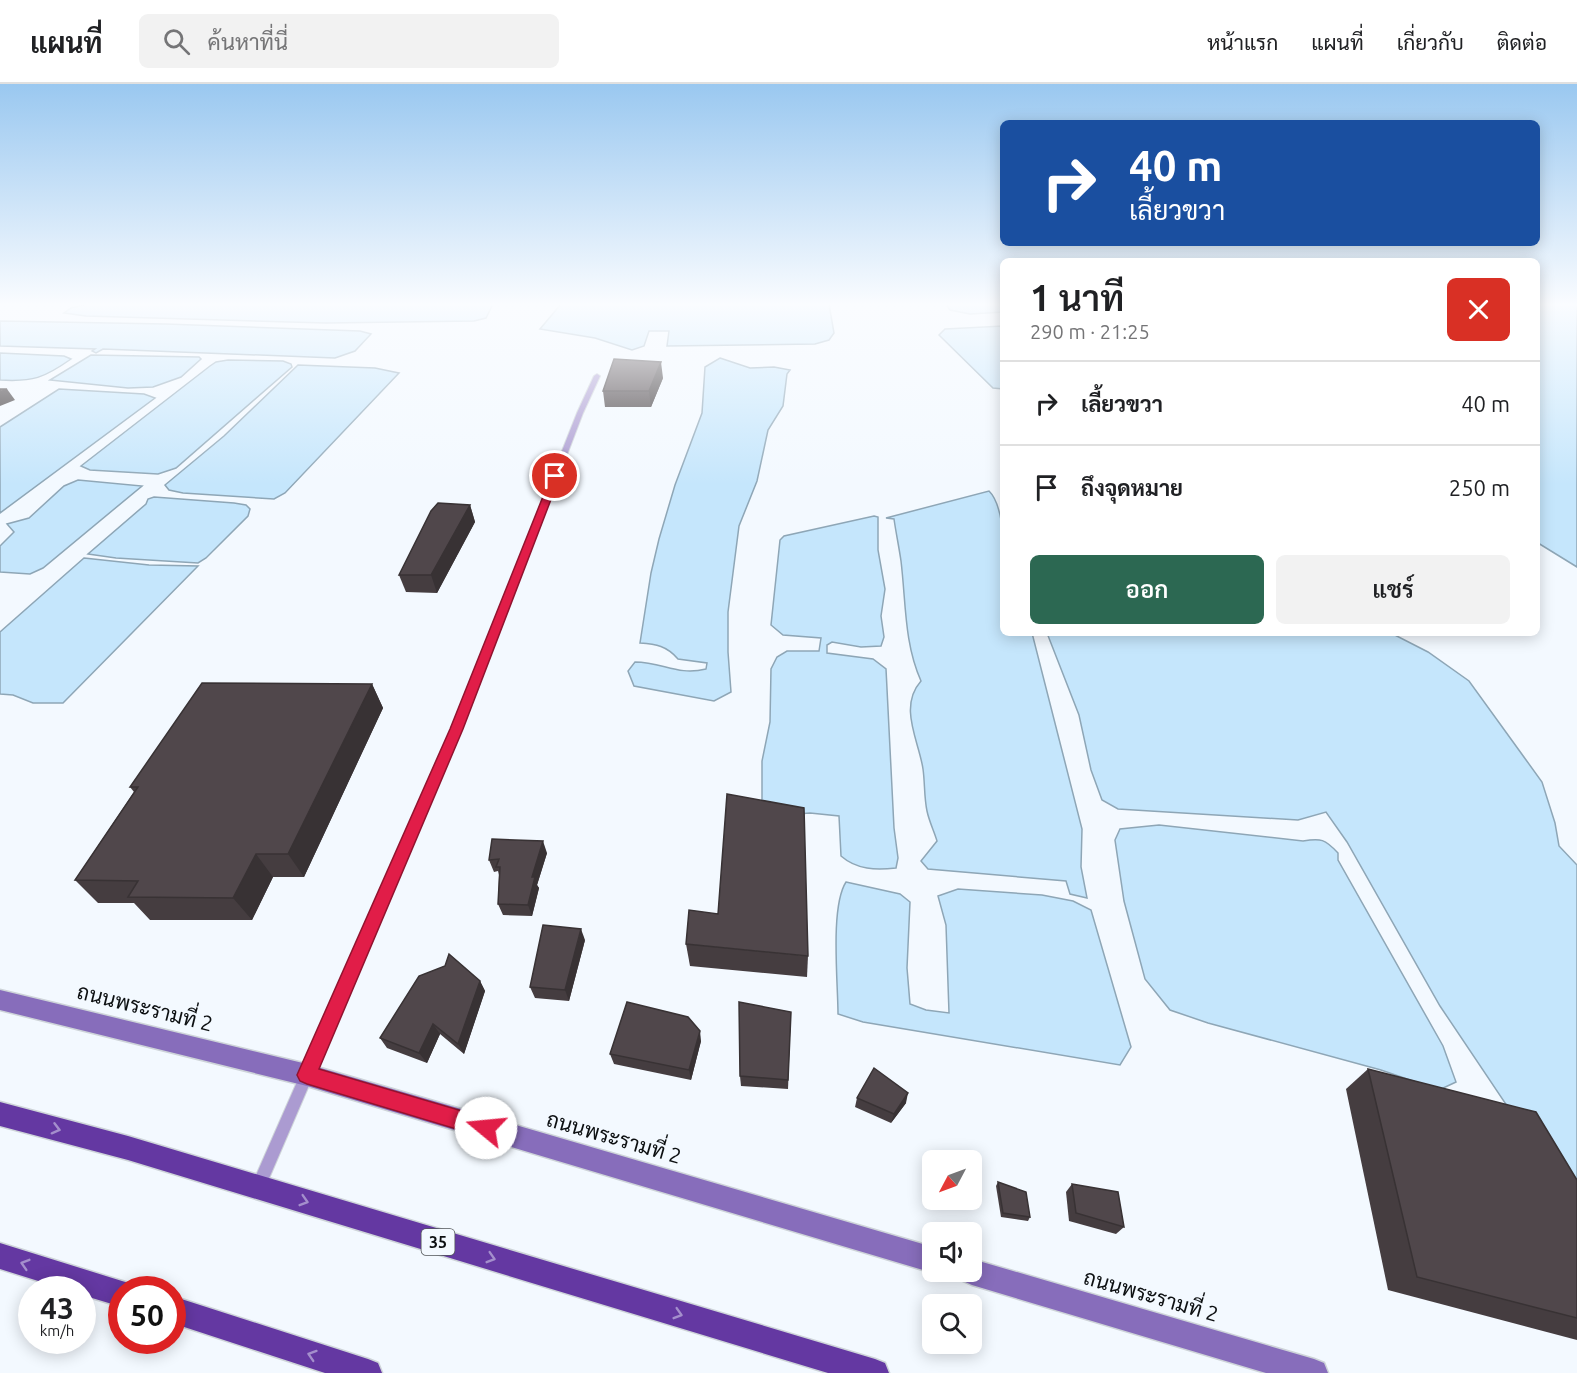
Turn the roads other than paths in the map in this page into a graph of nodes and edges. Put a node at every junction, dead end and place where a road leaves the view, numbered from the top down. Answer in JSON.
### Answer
{"nodes":[{"id":1,"x":597,"y":376,"type":"dead end"},
{"id":2,"x":0,"y":1000,"type":"edge"},
{"id":3,"x":307,"y":1075,"type":"junction"},
{"id":4,"x":0,"y":1114,"type":"edge"},
{"id":5,"x":258,"y":1187,"type":"junction"},
{"id":6,"x":0,"y":1256,"type":"edge"},
{"id":7,"x":922,"y":1257,"type":"edge"},
{"id":8,"x":982,"y":1275,"type":"edge"},
{"id":9,"x":108,"y":1290,"type":"edge"},
{"id":10,"x":186,"y":1314,"type":"edge"},
{"id":11,"x":368,"y":1373,"type":"edge"},
{"id":12,"x":875,"y":1373,"type":"edge"},
{"id":13,"x":1314,"y":1373,"type":"edge"}],
"edges":[{"from":1,"to":3,"type":"lane"},
{"from":2,"to":3,"type":"main road","name":"ถนนพระรามที่ 2"},
{"from":3,"to":5,"type":"lane"},
{"from":3,"to":7,"type":"main road","name":"ถนนพระรามที่ 2"},
{"from":4,"to":5,"type":"highway","number":"35","one_way":true},
{"from":5,"to":12,"type":"highway","number":"35","one_way":true},
{"from":9,"to":6,"type":"highway","one_way":true},
{"from":8,"to":13,"type":"main road","name":"ถนนพระรามที่ 2"},
{"from":11,"to":10,"type":"highway","one_way":true}]}
